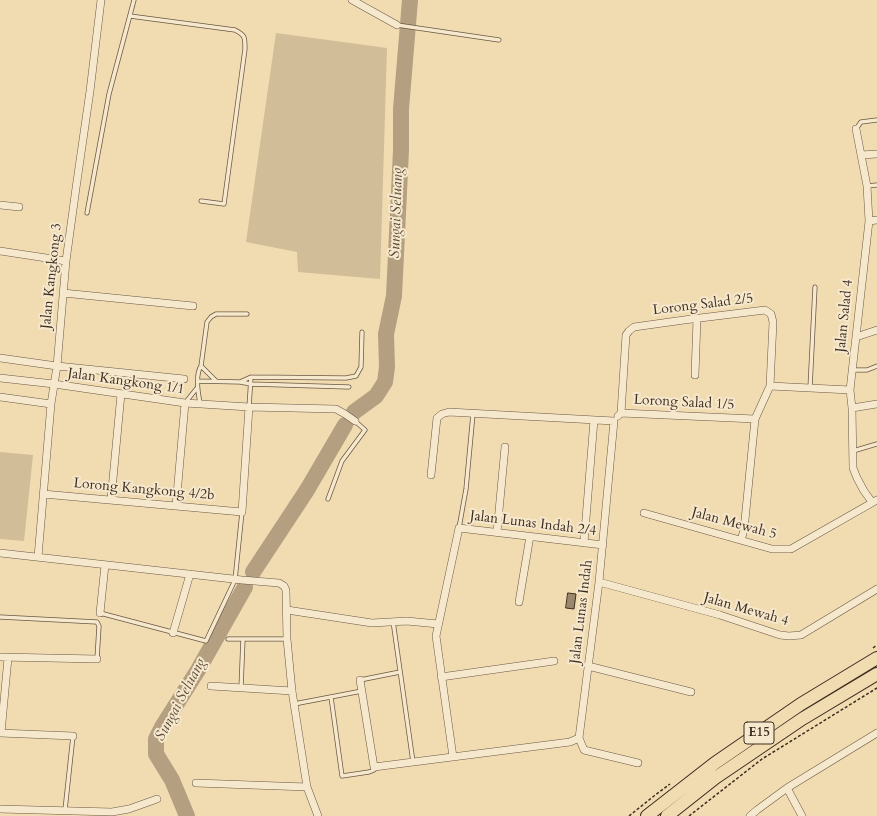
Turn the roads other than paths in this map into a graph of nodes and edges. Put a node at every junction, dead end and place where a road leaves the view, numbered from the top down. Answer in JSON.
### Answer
{"nodes":[{"id":1,"x":101,"y":0,"type":"edge"},
{"id":2,"x":134,"y":0,"type":"edge"},
{"id":3,"x":352,"y":0,"type":"edge"},
{"id":4,"x":130,"y":16,"type":"junction"},
{"id":5,"x":398,"y":25,"type":"joint"},
{"id":6,"x":498,"y":40,"type":"dead end"},
{"id":7,"x":877,"y":120,"type":"edge"},
{"id":8,"x":856,"y":128,"type":"joint"},
{"id":9,"x":877,"y":154,"type":"edge"},
{"id":10,"x":861,"y":156,"type":"junction"},
{"id":11,"x":877,"y":185,"type":"edge"},
{"id":12,"x":867,"y":186,"type":"junction"},
{"id":13,"x":201,"y":201,"type":"dead end"},
{"id":14,"x":0,"y":205,"type":"edge"},
{"id":15,"x":19,"y":207,"type":"dead end"},
{"id":16,"x":87,"y":213,"type":"dead end"},
{"id":17,"x":877,"y":220,"type":"edge"},
{"id":18,"x":869,"y":221,"type":"junction"},
{"id":19,"x":0,"y":251,"type":"edge"},
{"id":20,"x":66,"y":261,"type":"junction"},
{"id":21,"x":815,"y":287,"type":"dead end"},
{"id":22,"x":63,"y":293,"type":"junction"},
{"id":23,"x":193,"y":306,"type":"dead end"},
{"id":24,"x":247,"y":314,"type":"dead end"},
{"id":25,"x":697,"y":319,"type":"junction"},
{"id":26,"x":877,"y":330,"type":"edge"},
{"id":27,"x":362,"y":332,"type":"dead end"},
{"id":28,"x":856,"y":337,"type":"junction"},
{"id":29,"x":0,"y":358,"type":"edge"},
{"id":30,"x":56,"y":366,"type":"junction"},
{"id":31,"x":201,"y":366,"type":"junction"},
{"id":32,"x":877,"y":366,"type":"edge"},
{"id":33,"x":852,"y":370,"type":"junction"},
{"id":34,"x":695,"y":375,"type":"dead end"},
{"id":35,"x":251,"y":377,"type":"junction"},
{"id":36,"x":0,"y":378,"type":"edge"},
{"id":37,"x":184,"y":379,"type":"dead end"},
{"id":38,"x":198,"y":381,"type":"junction"},
{"id":39,"x":216,"y":381,"type":"junction"},
{"id":40,"x":240,"y":382,"type":"junction"},
{"id":41,"x":54,"y":384,"type":"junction"},
{"id":42,"x":251,"y":384,"type":"junction"},
{"id":43,"x":770,"y":386,"type":"junction"},
{"id":44,"x":349,"y":387,"type":"dead end"},
{"id":45,"x":197,"y":388,"type":"junction"},
{"id":46,"x":810,"y":388,"type":"junction"},
{"id":47,"x":850,"y":390,"type":"junction"},
{"id":48,"x":122,"y":394,"type":"junction"},
{"id":49,"x":0,"y":397,"type":"edge"},
{"id":50,"x":185,"y":403,"type":"junction"},
{"id":51,"x":51,"y":404,"type":"junction"},
{"id":52,"x":200,"y":404,"type":"junction"},
{"id":53,"x":877,"y":404,"type":"edge"},
{"id":54,"x":249,"y":407,"type":"junction"},
{"id":55,"x":852,"y":408,"type":"junction"},
{"id":56,"x":621,"y":413,"type":"junction"},
{"id":57,"x":473,"y":414,"type":"junction"},
{"id":58,"x":755,"y":419,"type":"junction"},
{"id":59,"x":594,"y":420,"type":"junction"},
{"id":60,"x":355,"y":421,"type":"joint"},
{"id":61,"x":614,"y":421,"type":"junction"},
{"id":62,"x":877,"y":444,"type":"edge"},
{"id":63,"x":505,"y":447,"type":"dead end"},
{"id":64,"x":853,"y":450,"type":"junction"},
{"id":65,"x":431,"y":475,"type":"dead end"},
{"id":66,"x":43,"y":494,"type":"junction"},
{"id":67,"x":328,"y":499,"type":"dead end"},
{"id":68,"x":111,"y":500,"type":"junction"},
{"id":69,"x":874,"y":501,"type":"edge"},
{"id":70,"x":176,"y":506,"type":"junction"},
{"id":71,"x":242,"y":512,"type":"junction"},
{"id":72,"x":644,"y":512,"type":"dead end"},
{"id":73,"x":459,"y":528,"type":"junction"},
{"id":74,"x":496,"y":532,"type":"junction"},
{"id":75,"x":530,"y":536,"type":"junction"},
{"id":76,"x":742,"y":540,"type":"junction"},
{"id":77,"x":584,"y":543,"type":"junction"},
{"id":78,"x":603,"y":546,"type":"junction"},
{"id":79,"x":0,"y":553,"type":"edge"},
{"id":80,"x":38,"y":557,"type":"junction"},
{"id":81,"x":105,"y":564,"type":"junction"},
{"id":82,"x":190,"y":574,"type":"junction"},
{"id":83,"x":238,"y":580,"type":"junction"},
{"id":84,"x":599,"y":582,"type":"junction"},
{"id":85,"x":877,"y":589,"type":"edge"},
{"id":86,"x":519,"y":602,"type":"dead end"},
{"id":87,"x":287,"y":610,"type":"junction"},
{"id":88,"x":100,"y":613,"type":"joint"},
{"id":89,"x":0,"y":618,"type":"edge"},
{"id":90,"x":393,"y":621,"type":"junction"},
{"id":91,"x":438,"y":624,"type":"junction"},
{"id":92,"x":173,"y":633,"type":"junction"},
{"id":93,"x":228,"y":639,"type":"dead end"},
{"id":94,"x":243,"y":639,"type":"junction"},
{"id":95,"x":287,"y":639,"type":"junction"},
{"id":96,"x":4,"y":658,"type":"edge"},
{"id":97,"x":877,"y":658,"type":"edge"},
{"id":98,"x":97,"y":659,"type":"joint"},
{"id":99,"x":554,"y":661,"type":"dead end"},
{"id":100,"x":588,"y":666,"type":"junction"},
{"id":101,"x":400,"y":672,"type":"junction"},
{"id":102,"x":877,"y":674,"type":"edge"},
{"id":103,"x":441,"y":677,"type":"junction"},
{"id":104,"x":360,"y":680,"type":"joint"},
{"id":105,"x":211,"y":686,"type":"dead end"},
{"id":106,"x":241,"y":688,"type":"junction"},
{"id":107,"x":292,"y":691,"type":"junction"},
{"id":108,"x":362,"y":692,"type":"junction"},
{"id":109,"x":691,"y":692,"type":"dead end"},
{"id":110,"x":331,"y":697,"type":"junction"},
{"id":111,"x":294,"y":704,"type":"junction"},
{"id":112,"x":0,"y":733,"type":"edge"},
{"id":113,"x":877,"y":733,"type":"edge"},
{"id":114,"x":73,"y":736,"type":"joint"},
{"id":115,"x":579,"y":738,"type":"junction"},
{"id":116,"x":452,"y":757,"type":"junction"},
{"id":117,"x":414,"y":762,"type":"junction"},
{"id":118,"x":638,"y":763,"type":"dead end"},
{"id":119,"x":374,"y":767,"type":"junction"},
{"id":120,"x":196,"y":783,"type":"dead end"},
{"id":121,"x":307,"y":787,"type":"junction"},
{"id":122,"x":787,"y":788,"type":"junction"},
{"id":123,"x":157,"y":799,"type":"dead end"},
{"id":124,"x":0,"y":809,"type":"edge"},
{"id":125,"x":65,"y":810,"type":"junction"},
{"id":126,"x":318,"y":816,"type":"edge"},
{"id":127,"x":646,"y":816,"type":"edge"},
{"id":128,"x":667,"y":816,"type":"edge"},
{"id":129,"x":750,"y":816,"type":"edge"},
{"id":130,"x":802,"y":816,"type":"edge"}],
"edges":[{"from":1,"to":20,"type":"street","name":"Jalan Kangkong 3"},
{"from":2,"to":4,"type":"lane"},
{"from":3,"to":5,"type":"street"},
{"from":4,"to":13,"type":"lane"},
{"from":4,"to":16,"type":"lane"},
{"from":5,"to":6,"type":"lane"},
{"from":7,"to":8,"type":"lane"},
{"from":8,"to":10,"type":"street","name":"Jalan Salad 4"},
{"from":9,"to":10,"type":"street"},
{"from":10,"to":12,"type":"street","name":"Jalan Salad 4"},
{"from":11,"to":12,"type":"lane"},
{"from":12,"to":18,"type":"street","name":"Jalan Salad 4"},
{"from":14,"to":15,"type":"street"},
{"from":17,"to":18,"type":"street"},
{"from":18,"to":28,"type":"street","name":"Jalan Salad 4"},
{"from":19,"to":20,"type":"street"},
{"from":20,"to":22,"type":"street","name":"Jalan Kangkong 3"},
{"from":21,"to":46,"type":"lane"},
{"from":22,"to":23,"type":"street"},
{"from":22,"to":30,"type":"street","name":"Jalan Kangkong 3"},
{"from":24,"to":31,"type":"lane"},
{"from":25,"to":34,"type":"street"},
{"from":25,"to":43,"type":"street","name":"Lorong Salad 2/5"},
{"from":25,"to":56,"type":"street","name":"Lorong Salad 2/5"},
{"from":26,"to":28,"type":"street"},
{"from":27,"to":35,"type":"lane"},
{"from":28,"to":33,"type":"street","name":"Jalan Salad 4"},
{"from":29,"to":30,"type":"street"},
{"from":30,"to":37,"type":"street"},
{"from":30,"to":41,"type":"street","name":"Jalan Kangkong 3"},
{"from":31,"to":38,"type":"lane"},
{"from":31,"to":39,"type":"lane"},
{"from":32,"to":33,"type":"lane"},
{"from":33,"to":47,"type":"street","name":"Jalan Salad 4"},
{"from":35,"to":40,"type":"lane"},
{"from":35,"to":42,"type":"lane"},
{"from":36,"to":41,"type":"street","name":"Jalan Kangkong 1/1"},
{"from":38,"to":39,"type":"lane"},
{"from":38,"to":45,"type":"lane"},
{"from":39,"to":40,"type":"lane"},
{"from":40,"to":42,"type":"lane"},
{"from":41,"to":48,"type":"street","name":"Jalan Kangkong 1/1"},
{"from":41,"to":51,"type":"street","name":"Jalan Kangkong 3"},
{"from":42,"to":44,"type":"lane"},
{"from":42,"to":54,"type":"lane"},
{"from":43,"to":46,"type":"street"},
{"from":43,"to":58,"type":"street","name":"Lorong Salad 2/5"},
{"from":45,"to":50,"type":"lane"},
{"from":45,"to":52,"type":"lane"},
{"from":46,"to":47,"type":"street"},
{"from":47,"to":55,"type":"street","name":"Jalan Salad 4"},
{"from":48,"to":50,"type":"street","name":"Jalan Kangkong 1/1"},
{"from":48,"to":68,"type":"street"},
{"from":49,"to":51,"type":"street"},
{"from":50,"to":52,"type":"street","name":"Jalan Kangkong 1/1"},
{"from":50,"to":70,"type":"street"},
{"from":51,"to":66,"type":"street","name":"Jalan Kangkong 3"},
{"from":52,"to":54,"type":"street","name":"Jalan Kangkong 1/1"},
{"from":53,"to":55,"type":"street"},
{"from":54,"to":60,"type":"street","name":"Jalan Kangkong 1/1"},
{"from":54,"to":71,"type":"street"},
{"from":55,"to":64,"type":"street","name":"Jalan Salad 4"},
{"from":56,"to":58,"type":"street","name":"Lorong Salad 1/5"},
{"from":56,"to":61,"type":"street","name":"Lorong Salad 1/5"},
{"from":57,"to":59,"type":"street"},
{"from":57,"to":65,"type":"street"},
{"from":57,"to":73,"type":"lane"},
{"from":58,"to":76,"type":"street","name":"Lorong Salad 2/5"},
{"from":59,"to":61,"type":"street"},
{"from":59,"to":77,"type":"street"},
{"from":60,"to":67,"type":"lane"},
{"from":61,"to":78,"type":"street","name":"Jalan Lunas Indah"},
{"from":62,"to":64,"type":"lane"},
{"from":63,"to":74,"type":"street"},
{"from":64,"to":69,"type":"street","name":"Jalan Salad 4"},
{"from":66,"to":68,"type":"street","name":"Lorong Kangkong 4/2b"},
{"from":66,"to":80,"type":"street","name":"Jalan Kangkong 3"},
{"from":68,"to":70,"type":"street","name":"Lorong Kangkong 4/2b"},
{"from":69,"to":76,"type":"street","name":"Jalan Mewah 5"},
{"from":70,"to":71,"type":"street","name":"Lorong Kangkong 4/2b"},
{"from":71,"to":83,"type":"lane"},
{"from":72,"to":76,"type":"street","name":"Jalan Mewah 5"},
{"from":73,"to":74,"type":"street","name":"Jalan Lunas Indah 2/4"},
{"from":73,"to":91,"type":"street"},
{"from":74,"to":75,"type":"street","name":"Jalan Lunas Indah 2/4"},
{"from":75,"to":77,"type":"street","name":"Jalan Lunas Indah 2/4"},
{"from":75,"to":86,"type":"street"},
{"from":77,"to":78,"type":"street","name":"Jalan Lunas Indah 2/4"},
{"from":78,"to":84,"type":"street","name":"Jalan Lunas Indah"},
{"from":79,"to":80,"type":"street"},
{"from":80,"to":81,"type":"street"},
{"from":81,"to":82,"type":"street"},
{"from":81,"to":88,"type":"street"},
{"from":82,"to":83,"type":"street"},
{"from":82,"to":92,"type":"street"},
{"from":83,"to":87,"type":"street"},
{"from":83,"to":92,"type":"lane"},
{"from":84,"to":85,"type":"street","name":"Jalan Mewah 4"},
{"from":84,"to":100,"type":"street","name":"Jalan Lunas Indah"},
{"from":87,"to":90,"type":"street"},
{"from":87,"to":95,"type":"street"},
{"from":88,"to":92,"type":"lane"},
{"from":89,"to":98,"type":"lane"},
{"from":90,"to":91,"type":"street"},
{"from":90,"to":101,"type":"lane"},
{"from":91,"to":103,"type":"street"},
{"from":93,"to":94,"type":"lane"},
{"from":94,"to":95,"type":"lane"},
{"from":94,"to":106,"type":"lane"},
{"from":95,"to":107,"type":"street"},
{"from":96,"to":98,"type":"street"},
{"from":96,"to":112,"type":"street"},
{"from":97,"to":127,"type":"highway","number":"E15"},
{"from":99,"to":103,"type":"street"},
{"from":100,"to":109,"type":"street"},
{"from":100,"to":115,"type":"street","name":"Jalan Lunas Indah"},
{"from":101,"to":104,"type":"lane"},
{"from":101,"to":117,"type":"lane"},
{"from":102,"to":128,"type":"highway","number":"E15"},
{"from":103,"to":116,"type":"street"},
{"from":104,"to":108,"type":"street"},
{"from":105,"to":106,"type":"street"},
{"from":106,"to":107,"type":"street"},
{"from":107,"to":111,"type":"street"},
{"from":108,"to":110,"type":"lane"},
{"from":108,"to":119,"type":"street"},
{"from":110,"to":111,"type":"lane"},
{"from":110,"to":119,"type":"lane"},
{"from":111,"to":121,"type":"street"},
{"from":112,"to":114,"type":"street"},
{"from":113,"to":122,"type":"street"},
{"from":114,"to":125,"type":"lane"},
{"from":115,"to":116,"type":"street"},
{"from":115,"to":118,"type":"street"},
{"from":116,"to":117,"type":"street"},
{"from":117,"to":119,"type":"street"},
{"from":120,"to":121,"type":"street"},
{"from":121,"to":126,"type":"street"},
{"from":122,"to":129,"type":"street"},
{"from":122,"to":130,"type":"street"},
{"from":123,"to":125,"type":"street"},
{"from":124,"to":125,"type":"street"}]}
